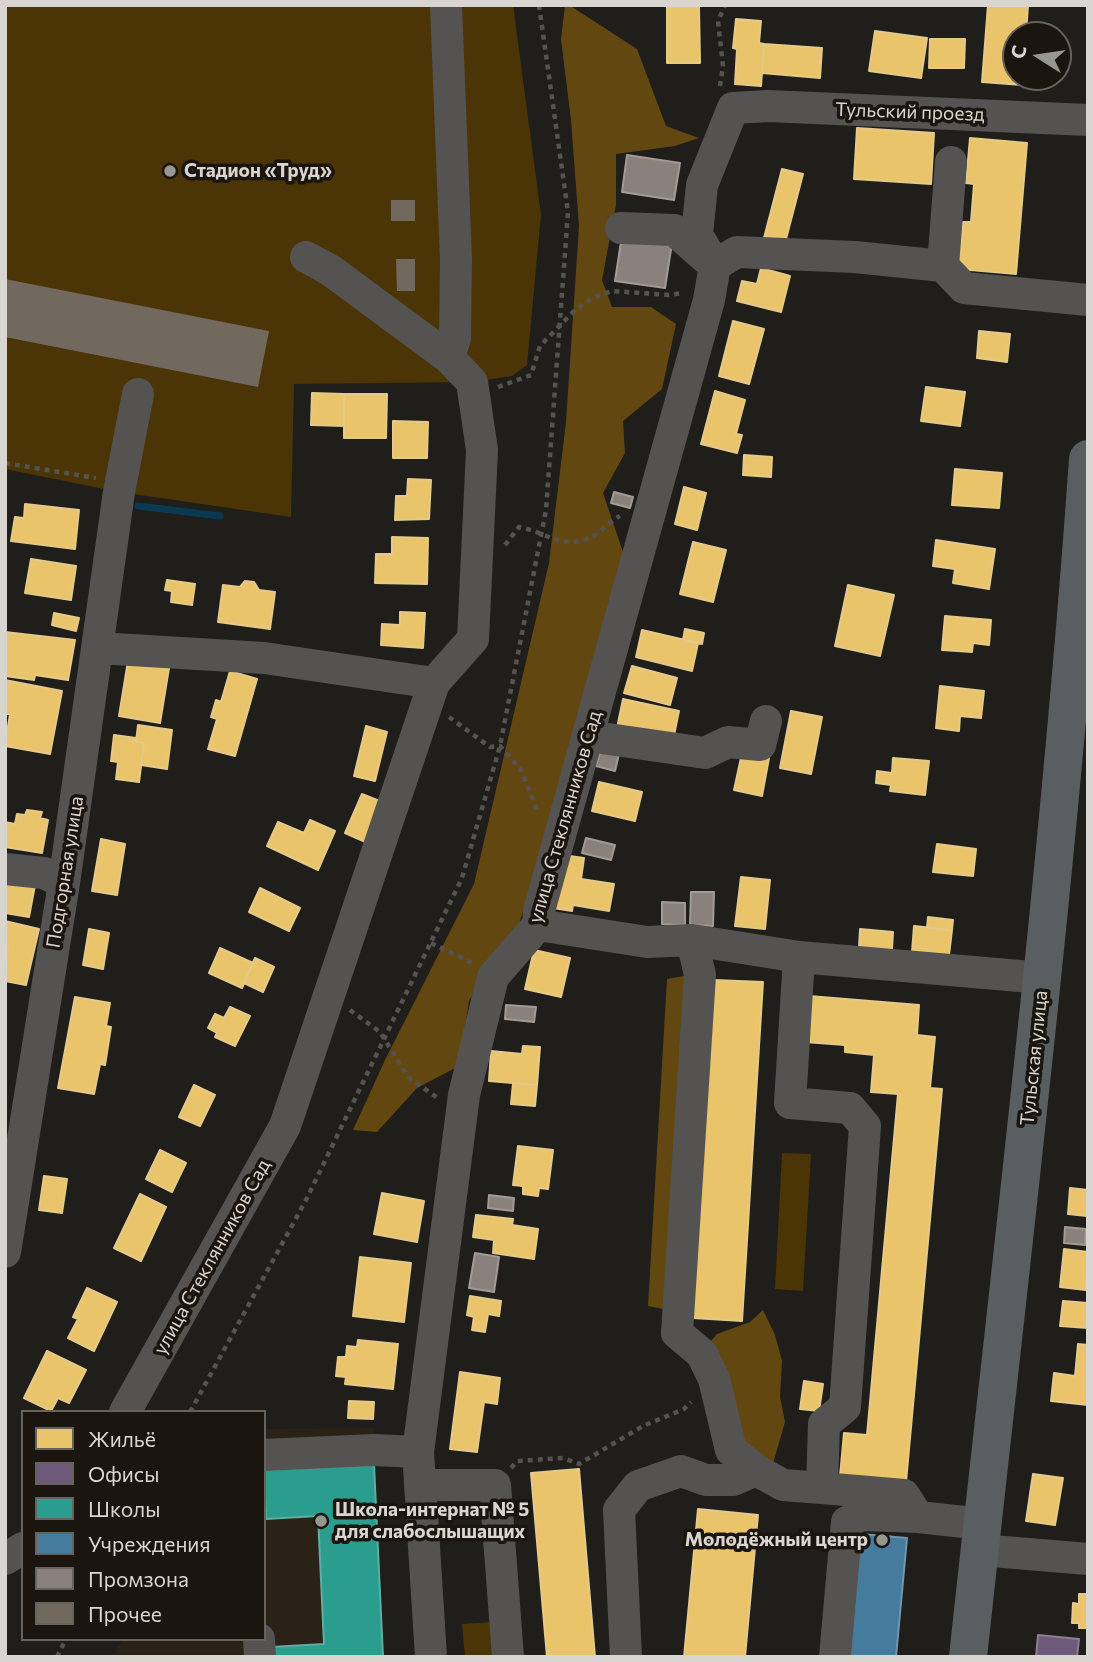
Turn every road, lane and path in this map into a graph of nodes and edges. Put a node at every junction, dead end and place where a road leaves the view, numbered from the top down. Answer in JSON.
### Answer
{"nodes":[{"id":1,"x":446,"y":5,"type":"edge"},
{"id":2,"x":539,"y":5,"type":"edge"},
{"id":3,"x":725,"y":5,"type":"edge"},
{"id":4,"x":733,"y":108,"type":"junction"},
{"id":5,"x":1088,"y":120,"type":"edge"},
{"id":6,"x":951,"y":162,"type":"dead end"},
{"id":7,"x":621,"y":228,"type":"dead end"},
{"id":8,"x":306,"y":257,"type":"dead end"},
{"id":9,"x":715,"y":265,"type":"junction"},
{"id":10,"x":943,"y":266,"type":"junction"},
{"id":11,"x":709,"y":300,"type":"junction"},
{"id":12,"x":1088,"y":300,"type":"edge"},
{"id":13,"x":560,"y":325,"type":"junction"},
{"id":14,"x":448,"y":357,"type":"junction"},
{"id":15,"x":473,"y":389,"type":"junction"},
{"id":16,"x":138,"y":394,"type":"dead end"},
{"id":17,"x":1088,"y":458,"type":"edge"},
{"id":18,"x":5,"y":463,"type":"edge"},
{"id":19,"x":120,"y":487,"type":"junction"},
{"id":20,"x":652,"y":506,"type":"junction"},
{"id":21,"x":541,"y":536,"type":"junction"},
{"id":22,"x":476,"y":581,"type":"junction"},
{"id":23,"x":98,"y":648,"type":"junction"},
{"id":24,"x":1081,"y":656,"type":"edge"},
{"id":25,"x":434,"y":683,"type":"junction"},
{"id":26,"x":766,"y":721,"type":"dead end"},
{"id":27,"x":588,"y":736,"type":"junction"},
{"id":28,"x":500,"y":746,"type":"junction"},
{"id":29,"x":555,"y":855,"type":"junction"},
{"id":30,"x":5,"y":869,"type":"edge"},
{"id":31,"x":64,"y":883,"type":"junction"},
{"id":32,"x":537,"y":925,"type":"junction"},
{"id":33,"x":692,"y":940,"type":"junction"},
{"id":34,"x":431,"y":943,"type":"junction"},
{"id":35,"x":799,"y":957,"type":"junction"},
{"id":36,"x":493,"y":977,"type":"junction"},
{"id":37,"x":1043,"y":978,"type":"junction"},
{"id":38,"x":331,"y":989,"type":"junction"},
{"id":39,"x":385,"y":1038,"type":"junction"},
{"id":40,"x":464,"y":1095,"type":"junction"},
{"id":41,"x":5,"y":1252,"type":"edge"},
{"id":42,"x":714,"y":1379,"type":"junction"},
{"id":43,"x":126,"y":1410,"type":"edge"},
{"id":44,"x":191,"y":1410,"type":"edge"},
{"id":45,"x":418,"y":1452,"type":"junction"},
{"id":46,"x":266,"y":1455,"type":"edge"},
{"id":47,"x":756,"y":1471,"type":"junction"},
{"id":48,"x":420,"y":1485,"type":"junction"},
{"id":49,"x":495,"y":1485,"type":"junction"},
{"id":50,"x":822,"y":1488,"type":"junction"},
{"id":51,"x":918,"y":1517,"type":"junction"},
{"id":52,"x":981,"y":1537,"type":"junction"},
{"id":53,"x":21,"y":1549,"type":"edge"},
{"id":54,"x":5,"y":1559,"type":"edge"},
{"id":55,"x":1088,"y":1559,"type":"edge"},
{"id":56,"x":65,"y":1641,"type":"edge"},
{"id":57,"x":57,"y":1657,"type":"edge"},
{"id":58,"x":431,"y":1657,"type":"edge"},
{"id":59,"x":508,"y":1657,"type":"edge"},
{"id":60,"x":626,"y":1657,"type":"edge"},
{"id":61,"x":835,"y":1657,"type":"edge"},
{"id":62,"x":968,"y":1657,"type":"edge"}],
"edges":[{"from":1,"to":14,"type":"street"},
{"from":2,"to":13,"type":"path"},
{"from":3,"to":4,"type":"path"},
{"from":4,"to":5,"type":"street","name":"Тульский проезд"},
{"from":4,"to":9,"type":"street"},
{"from":6,"to":10,"type":"street"},
{"from":7,"to":9,"type":"street"},
{"from":8,"to":14,"type":"street"},
{"from":9,"to":10,"type":"street"},
{"from":9,"to":11,"type":"street","name":"улица Стеклянников Сад"},
{"from":10,"to":12,"type":"street"},
{"from":11,"to":13,"type":"path"},
{"from":11,"to":20,"type":"street","name":"улица Стеклянников Сад"},
{"from":13,"to":15,"type":"path"},
{"from":13,"to":21,"type":"path"},
{"from":14,"to":15,"type":"street"},
{"from":15,"to":22,"type":"street","name":"улица Стеклянников Сад"},
{"from":16,"to":19,"type":"street","name":"Подгорная улица"},
{"from":17,"to":24,"type":"main road","name":"Тульская улица"},
{"from":18,"to":19,"type":"path"},
{"from":19,"to":23,"type":"street","name":"Подгорная улица"},
{"from":20,"to":21,"type":"path"},
{"from":20,"to":27,"type":"street","name":"улица Стеклянников Сад"},
{"from":21,"to":22,"type":"path"},
{"from":21,"to":28,"type":"path"},
{"from":22,"to":25,"type":"street","name":"улица Стеклянников Сад"},
{"from":23,"to":25,"type":"street"},
{"from":23,"to":31,"type":"street","name":"Подгорная улица"},
{"from":24,"to":37,"type":"main road","name":"Тульская улица"},
{"from":25,"to":28,"type":"path"},
{"from":25,"to":38,"type":"street","name":"улица Стеклянников Сад"},
{"from":26,"to":27,"type":"street"},
{"from":27,"to":29,"type":"street","name":"улица Стеклянников Сад"},
{"from":28,"to":29,"type":"path"},
{"from":28,"to":34,"type":"path"},
{"from":29,"to":32,"type":"street","name":"улица Стеклянников Сад"},
{"from":30,"to":31,"type":"street"},
{"from":31,"to":41,"type":"street","name":"Подгорная улица"},
{"from":32,"to":33,"type":"street"},
{"from":32,"to":36,"type":"street","name":"улица Стеклянников Сад"},
{"from":33,"to":35,"type":"street"},
{"from":33,"to":42,"type":"street"},
{"from":34,"to":36,"type":"path"},
{"from":34,"to":39,"type":"path"},
{"from":35,"to":37,"type":"street"},
{"from":35,"to":50,"type":"street"},
{"from":36,"to":40,"type":"street","name":"улица Стеклянников Сад"},
{"from":37,"to":52,"type":"main road","name":"Тульская улица"},
{"from":38,"to":39,"type":"path"},
{"from":38,"to":43,"type":"street","name":"улица Стеклянников Сад"},
{"from":39,"to":40,"type":"path"},
{"from":39,"to":44,"type":"path"},
{"from":40,"to":45,"type":"street","name":"улица Стеклянников Сад"},
{"from":42,"to":47,"type":"street"},
{"from":42,"to":49,"type":"path"},
{"from":45,"to":46,"type":"street"},
{"from":45,"to":48,"type":"street","name":"улица Стеклянников Сад"},
{"from":47,"to":50,"type":"street"},
{"from":47,"to":60,"type":"street"},
{"from":48,"to":49,"type":"street"},
{"from":48,"to":58,"type":"street","name":"улица Стеклянников Сад"},
{"from":49,"to":59,"type":"street"},
{"from":50,"to":51,"type":"street"},
{"from":51,"to":52,"type":"street"},
{"from":51,"to":61,"type":"street"},
{"from":52,"to":55,"type":"street"},
{"from":52,"to":62,"type":"main road","name":"Тульская улица"},
{"from":53,"to":54,"type":"street"},
{"from":56,"to":57,"type":"path"}]}
